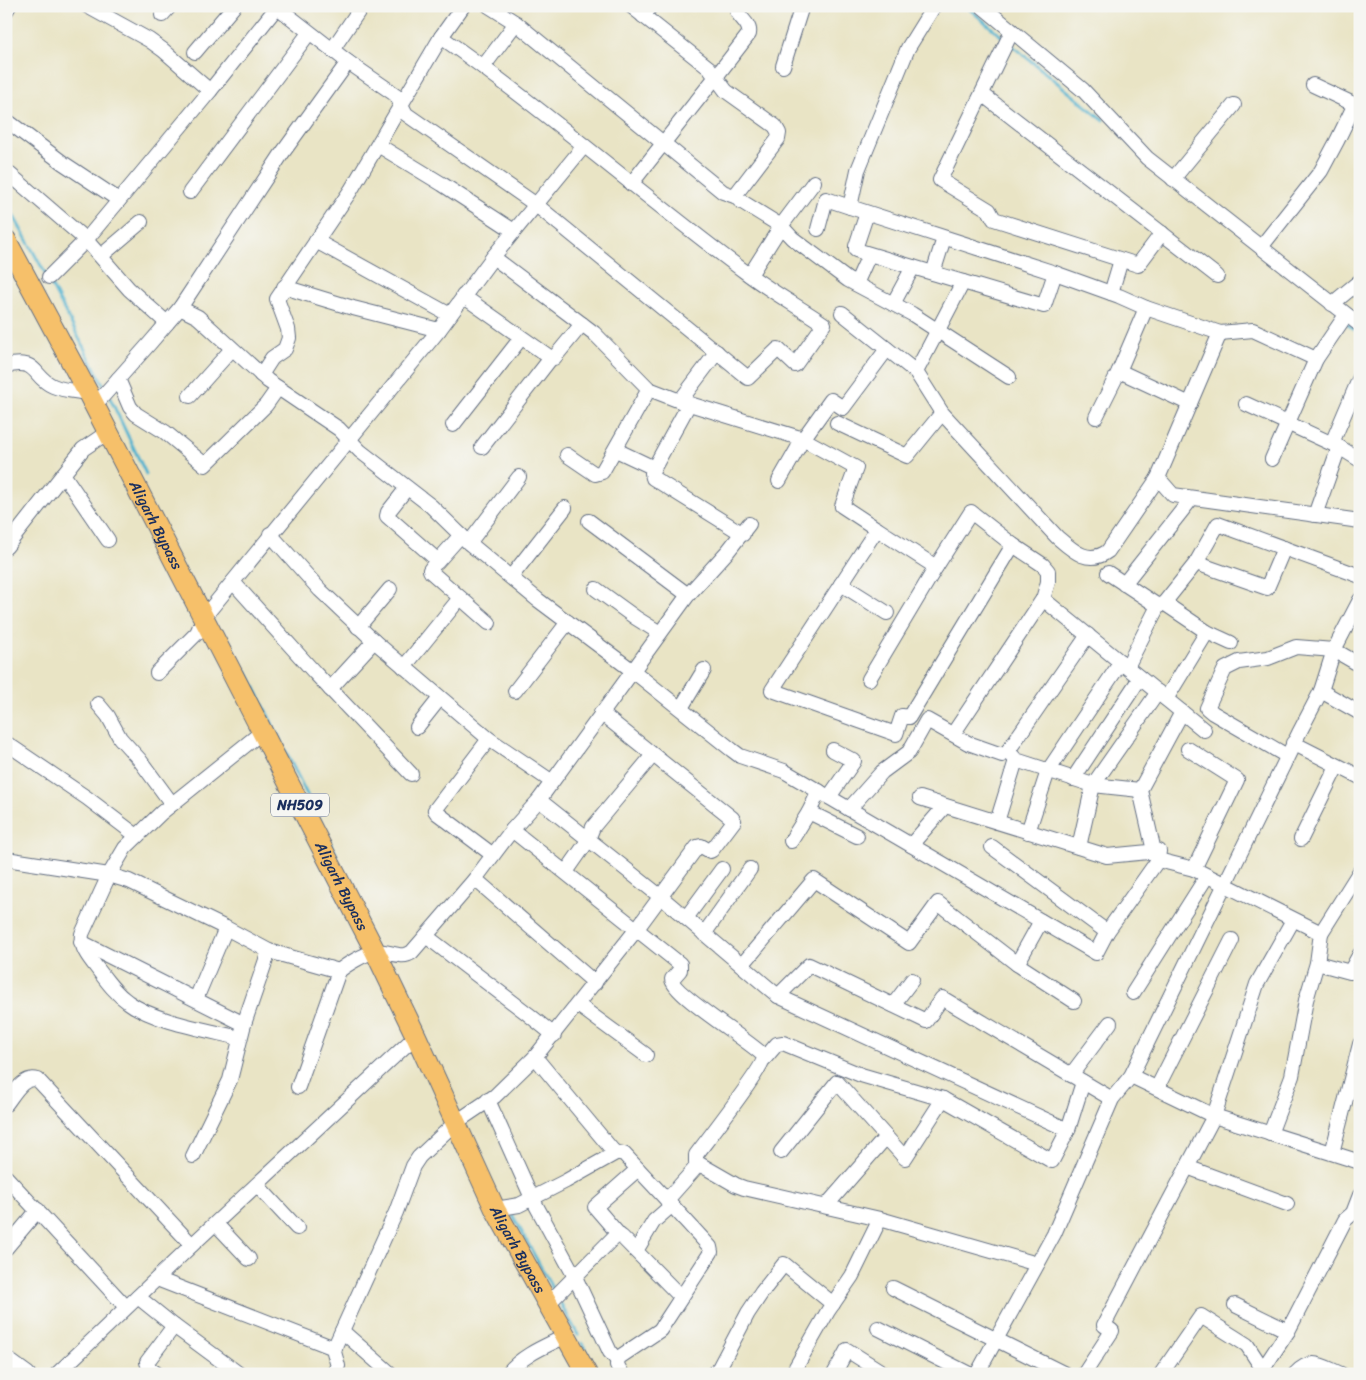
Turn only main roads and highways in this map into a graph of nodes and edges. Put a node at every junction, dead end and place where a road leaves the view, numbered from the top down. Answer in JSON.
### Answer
{"nodes":[{"id":1,"x":6,"y":240,"type":"edge"},
{"id":2,"x":587,"y":1374,"type":"edge"}],
"edges":[{"from":1,"to":2,"type":"highway","name":"Aligarh Bypass","number":"NH509"}]}
